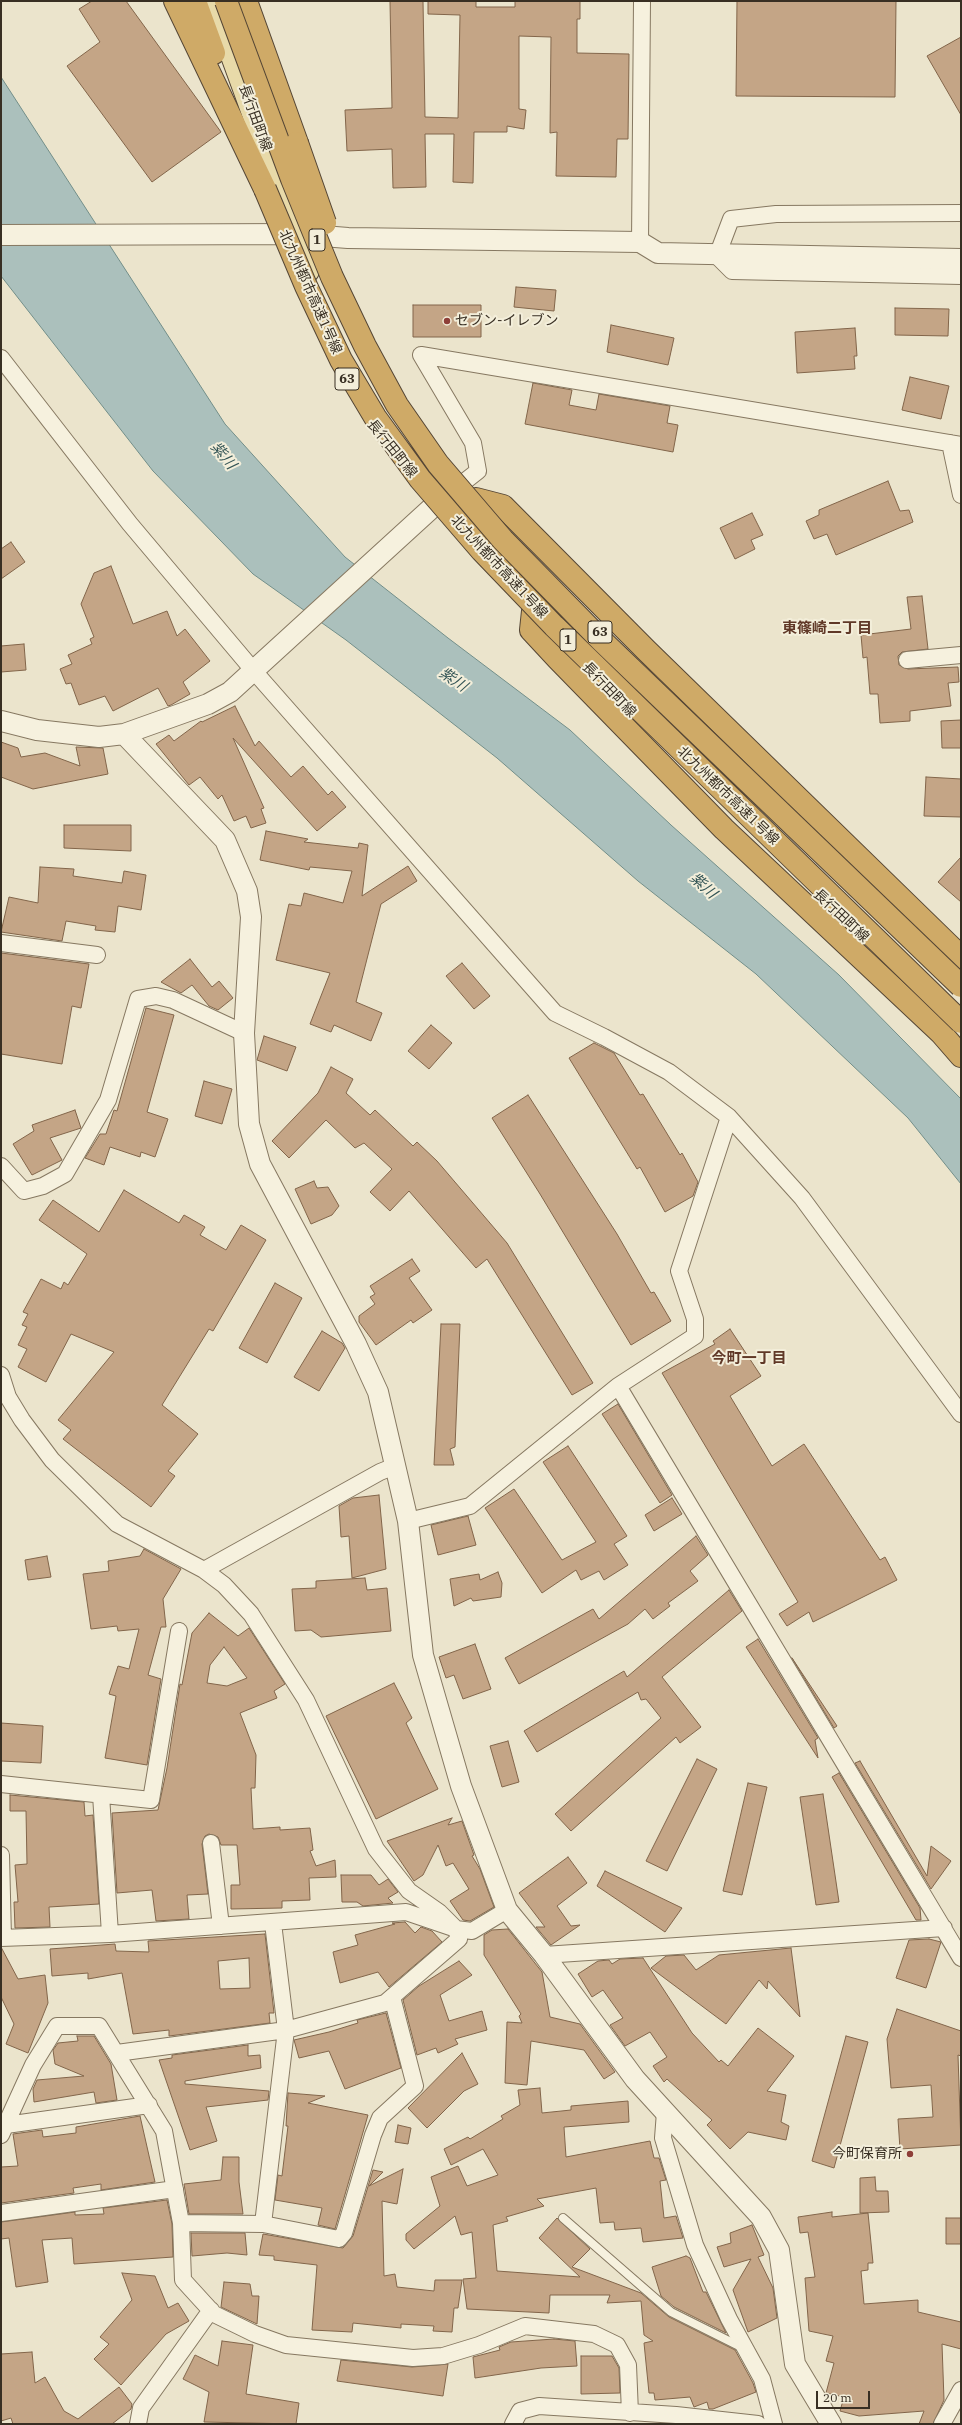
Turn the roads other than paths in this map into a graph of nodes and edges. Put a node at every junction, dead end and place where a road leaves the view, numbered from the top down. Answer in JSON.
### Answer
{"nodes":[{"id":1,"x":175,"y":1,"type":"edge"},
{"id":2,"x":195,"y":1,"type":"edge"},
{"id":3,"x":212,"y":1,"type":"edge"},
{"id":4,"x":226,"y":1,"type":"edge"},
{"id":5,"x":246,"y":1,"type":"edge"},
{"id":6,"x":642,"y":1,"type":"edge"},
{"id":7,"x":265,"y":189,"type":"junction"},
{"id":8,"x":961,"y":214,"type":"edge"},
{"id":9,"x":297,"y":234,"type":"junction"},
{"id":10,"x":1,"y":235,"type":"edge"},
{"id":11,"x":640,"y":242,"type":"junction"},
{"id":12,"x":717,"y":256,"type":"junction"},
{"id":13,"x":961,"y":258,"type":"edge"},
{"id":14,"x":961,"y":276,"type":"edge"},
{"id":15,"x":1,"y":358,"type":"edge"},
{"id":16,"x":956,"y":444,"type":"edge"},
{"id":17,"x":438,"y":464,"type":"junction"},
{"id":18,"x":469,"y":491,"type":"junction"},
{"id":19,"x":961,"y":495,"type":"edge"},
{"id":20,"x":436,"y":504,"type":"junction"},
{"id":21,"x":533,"y":611,"type":"junction"},
{"id":22,"x":961,"y":655,"type":"edge"},
{"id":23,"x":908,"y":660,"type":"dead end"},
{"id":24,"x":256,"y":667,"type":"junction"},
{"id":25,"x":1,"y":720,"type":"edge"},
{"id":26,"x":124,"y":734,"type":"junction"},
{"id":27,"x":1,"y":943,"type":"edge"},
{"id":28,"x":97,"y":955,"type":"dead end"},
{"id":29,"x":961,"y":957,"type":"edge"},
{"id":30,"x":961,"y":980,"type":"edge"},
{"id":31,"x":961,"y":986,"type":"edge"},
{"id":32,"x":961,"y":1022,"type":"edge"},
{"id":33,"x":961,"y":1030,"type":"edge"},
{"id":34,"x":244,"y":1033,"type":"junction"},
{"id":35,"x":961,"y":1056,"type":"edge"},
{"id":36,"x":729,"y":1117,"type":"junction"},
{"id":37,"x":1,"y":1166,"type":"edge"},
{"id":38,"x":1,"y":1375,"type":"edge"},
{"id":39,"x":618,"y":1386,"type":"junction"},
{"id":40,"x":961,"y":1414,"type":"edge"},
{"id":41,"x":395,"y":1466,"type":"junction"},
{"id":42,"x":408,"y":1521,"type":"junction"},
{"id":43,"x":204,"y":1570,"type":"junction"},
{"id":44,"x":179,"y":1631,"type":"dead end"},
{"id":45,"x":1,"y":1784,"type":"edge"},
{"id":46,"x":101,"y":1795,"type":"junction"},
{"id":47,"x":211,"y":1843,"type":"dead end"},
{"id":48,"x":1,"y":1855,"type":"edge"},
{"id":49,"x":507,"y":1910,"type":"junction"},
{"id":50,"x":273,"y":1923,"type":"junction"},
{"id":51,"x":221,"y":1926,"type":"junction"},
{"id":52,"x":456,"y":1928,"type":"junction"},
{"id":53,"x":944,"y":1928,"type":"junction"},
{"id":54,"x":110,"y":1934,"type":"junction"},
{"id":55,"x":2,"y":1938,"type":"edge"},
{"id":56,"x":544,"y":1955,"type":"junction"},
{"id":57,"x":961,"y":1958,"type":"edge"},
{"id":58,"x":392,"y":1997,"type":"junction"},
{"id":59,"x":286,"y":2030,"type":"junction"},
{"id":60,"x":117,"y":2053,"type":"junction"},
{"id":61,"x":149,"y":2105,"type":"junction"},
{"id":62,"x":665,"y":2112,"type":"junction"},
{"id":63,"x":3,"y":2130,"type":"edge"},
{"id":64,"x":175,"y":2189,"type":"junction"},
{"id":65,"x":1,"y":2213,"type":"edge"},
{"id":66,"x":563,"y":2218,"type":"dead end"},
{"id":67,"x":181,"y":2223,"type":"junction"},
{"id":68,"x":263,"y":2224,"type":"junction"},
{"id":69,"x":211,"y":2310,"type":"junction"},
{"id":70,"x":746,"y":2349,"type":"junction"},
{"id":71,"x":961,"y":2390,"type":"edge"},
{"id":72,"x":630,"y":2413,"type":"junction"},
{"id":73,"x":674,"y":2420,"type":"edge"},
{"id":74,"x":138,"y":2424,"type":"edge"},
{"id":75,"x":513,"y":2424,"type":"edge"},
{"id":76,"x":758,"y":2424,"type":"edge"},
{"id":77,"x":774,"y":2424,"type":"edge"},
{"id":78,"x":831,"y":2424,"type":"edge"},
{"id":79,"x":942,"y":2424,"type":"edge"}],
"edges":[{"from":1,"to":7,"type":"highway"},
{"from":2,"to":7,"type":"highway","name":"北九州都市高速1号線","number":"1"},
{"from":3,"to":9,"type":"main road","name":"長行田町線","number":"63"},
{"from":4,"to":17,"type":"highway","name":"北九州都市高速1号線","number":"1","bridge":true},
{"from":5,"to":17,"type":"highway","bridge":true},
{"from":6,"to":11,"type":"street"},
{"from":7,"to":32,"type":"highway","name":"北九州都市高速1号線","number":"1","bridge":true},
{"from":8,"to":12,"type":"street"},
{"from":9,"to":10,"type":"street"},
{"from":9,"to":11,"type":"street"},
{"from":9,"to":18,"type":"main road","name":"長行田町線","number":"63"},
{"from":9,"to":20,"type":"main road","name":"長行田町線","number":"63"},
{"from":11,"to":12,"type":"street"},
{"from":12,"to":13,"type":"street"},
{"from":12,"to":14,"type":"street"},
{"from":15,"to":24,"type":"street"},
{"from":16,"to":18,"type":"street"},
{"from":16,"to":19,"type":"street"},
{"from":17,"to":31,"type":"highway","name":"北九州都市高速1号線","number":"1","bridge":true},
{"from":18,"to":20,"type":"street"},
{"from":18,"to":29,"type":"highway"},
{"from":18,"to":30,"type":"main road","name":"長行田町線","number":"63"},
{"from":20,"to":21,"type":"main road","name":"長行田町線","number":"63"},
{"from":20,"to":24,"type":"street"},
{"from":21,"to":33,"type":"main road","name":"長行田町線","number":"63"},
{"from":21,"to":35,"type":"highway"},
{"from":22,"to":23,"type":"street"},
{"from":24,"to":26,"type":"street"},
{"from":24,"to":36,"type":"street"},
{"from":25,"to":26,"type":"street"},
{"from":26,"to":34,"type":"street"},
{"from":27,"to":28,"type":"street"},
{"from":34,"to":37,"type":"street"},
{"from":34,"to":41,"type":"street"},
{"from":36,"to":39,"type":"street"},
{"from":36,"to":40,"type":"street"},
{"from":38,"to":43,"type":"street"},
{"from":39,"to":42,"type":"street"},
{"from":39,"to":53,"type":"street"},
{"from":41,"to":42,"type":"street"},
{"from":41,"to":43,"type":"street"},
{"from":42,"to":49,"type":"street"},
{"from":43,"to":52,"type":"street"},
{"from":44,"to":46,"type":"street"},
{"from":45,"to":46,"type":"street"},
{"from":46,"to":54,"type":"street"},
{"from":47,"to":51,"type":"street"},
{"from":48,"to":55,"type":"street"},
{"from":49,"to":52,"type":"street"},
{"from":49,"to":56,"type":"street"},
{"from":50,"to":51,"type":"street"},
{"from":50,"to":52,"type":"street"},
{"from":50,"to":59,"type":"street"},
{"from":51,"to":54,"type":"street"},
{"from":52,"to":58,"type":"street"},
{"from":53,"to":56,"type":"street"},
{"from":53,"to":57,"type":"street"},
{"from":54,"to":55,"type":"street"},
{"from":56,"to":62,"type":"street"},
{"from":58,"to":59,"type":"street"},
{"from":58,"to":68,"type":"street"},
{"from":59,"to":60,"type":"street"},
{"from":59,"to":68,"type":"street"},
{"from":60,"to":61,"type":"street"},
{"from":60,"to":63,"type":"street"},
{"from":61,"to":63,"type":"street"},
{"from":61,"to":64,"type":"street"},
{"from":62,"to":70,"type":"street"},
{"from":62,"to":78,"type":"street"},
{"from":64,"to":65,"type":"street"},
{"from":64,"to":67,"type":"street"},
{"from":66,"to":70,"type":"lane"},
{"from":67,"to":68,"type":"street"},
{"from":67,"to":69,"type":"street"},
{"from":69,"to":72,"type":"street"},
{"from":69,"to":74,"type":"street"},
{"from":70,"to":77,"type":"street"},
{"from":71,"to":79,"type":"street"},
{"from":72,"to":73,"type":"street"},
{"from":72,"to":75,"type":"street"},
{"from":73,"to":76,"type":"street"}]}
